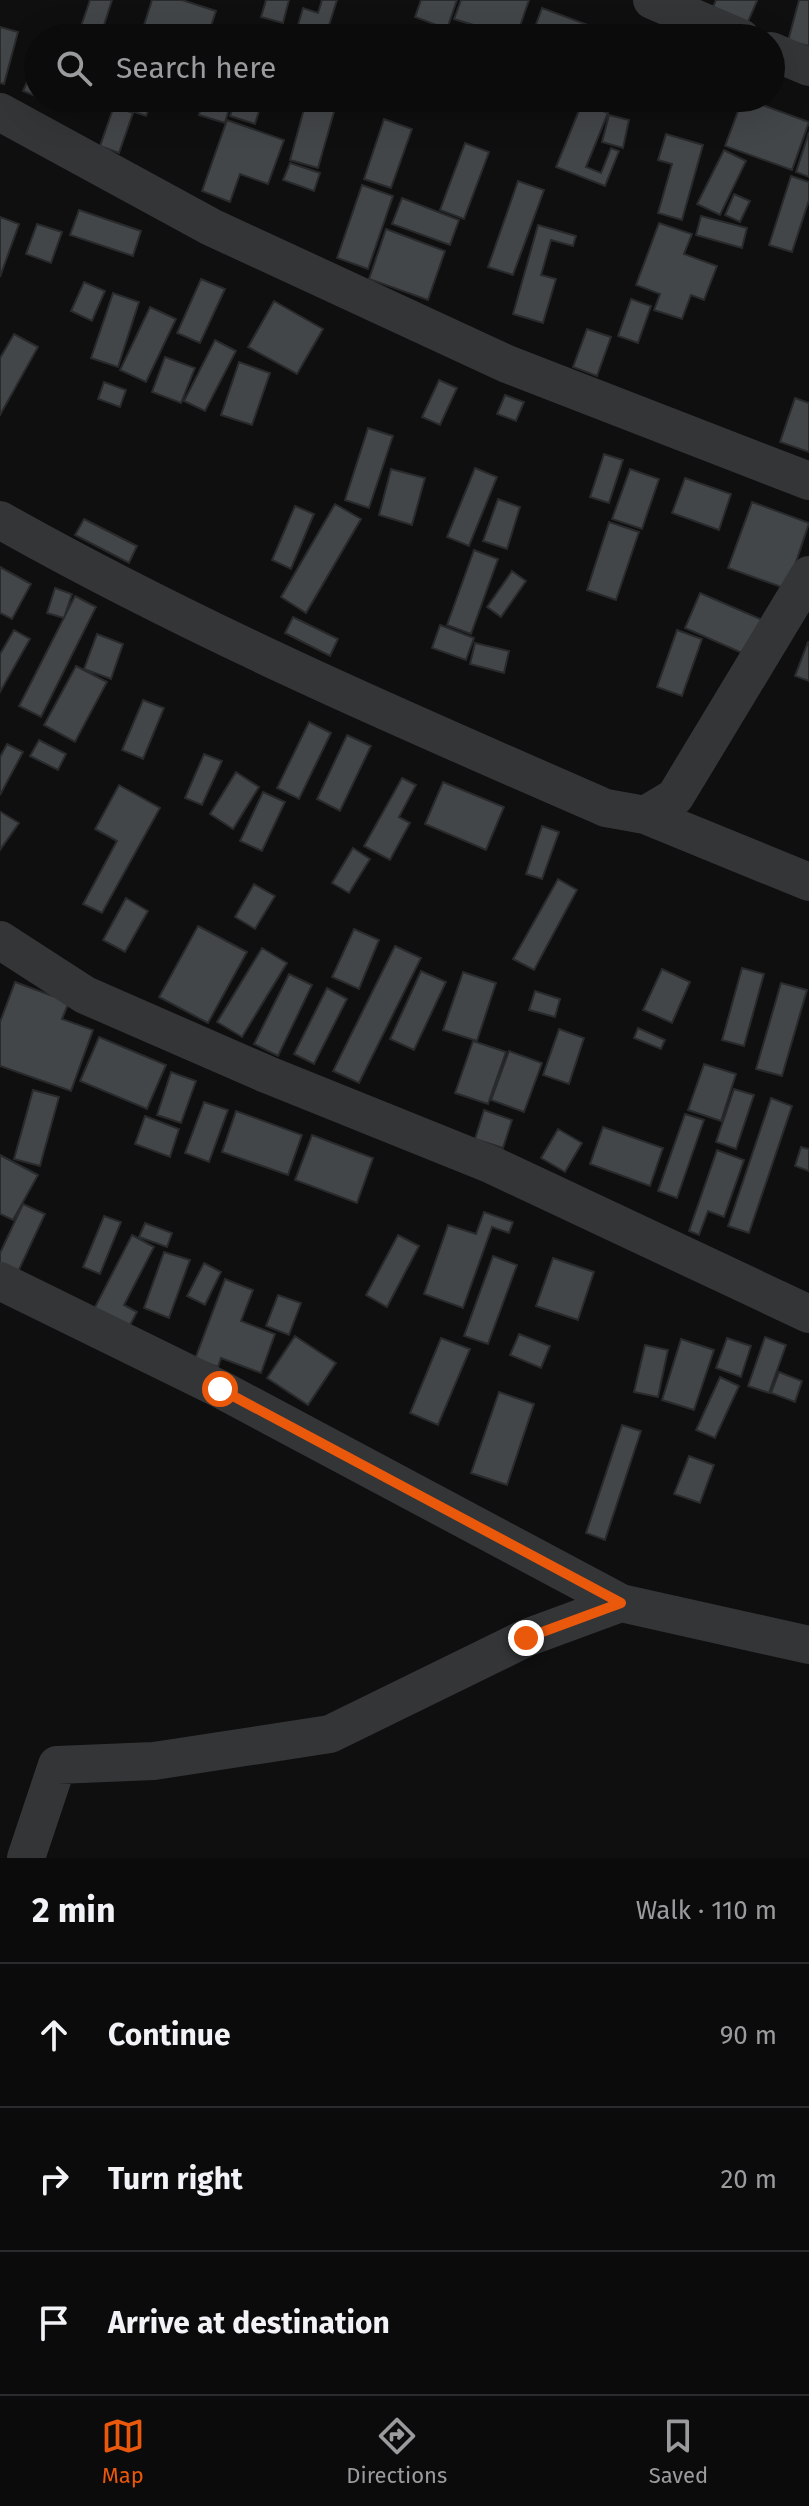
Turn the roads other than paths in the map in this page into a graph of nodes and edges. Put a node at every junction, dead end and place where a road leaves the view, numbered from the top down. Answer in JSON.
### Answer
{"nodes":[{"id":1,"x":652,"y":0,"type":"edge"},
{"id":2,"x":708,"y":24,"type":"edge"},
{"id":3,"x":785,"y":57,"type":"edge"},
{"id":4,"x":809,"y":67,"type":"edge"},
{"id":5,"x":0,"y":112,"type":"edge"},
{"id":6,"x":809,"y":481,"type":"edge"},
{"id":7,"x":0,"y":520,"type":"edge"},
{"id":8,"x":809,"y":575,"type":"edge"},
{"id":9,"x":645,"y":815,"type":"junction"},
{"id":10,"x":809,"y":882,"type":"edge"},
{"id":11,"x":0,"y":940,"type":"edge"},
{"id":12,"x":0,"y":1281,"type":"edge"},
{"id":13,"x":809,"y":1314,"type":"edge"},
{"id":14,"x":621,"y":1603,"type":"junction"},
{"id":15,"x":809,"y":1645,"type":"edge"},
{"id":16,"x":26,"y":1858,"type":"edge"}],
"edges":[{"from":1,"to":2,"type":"street"},
{"from":3,"to":4,"type":"street"},
{"from":5,"to":6,"type":"street"},
{"from":7,"to":9,"type":"street"},
{"from":8,"to":9,"type":"street"},
{"from":9,"to":10,"type":"street"},
{"from":11,"to":13,"type":"street"},
{"from":12,"to":14,"type":"street"},
{"from":14,"to":15,"type":"street"},
{"from":14,"to":16,"type":"street"}]}
